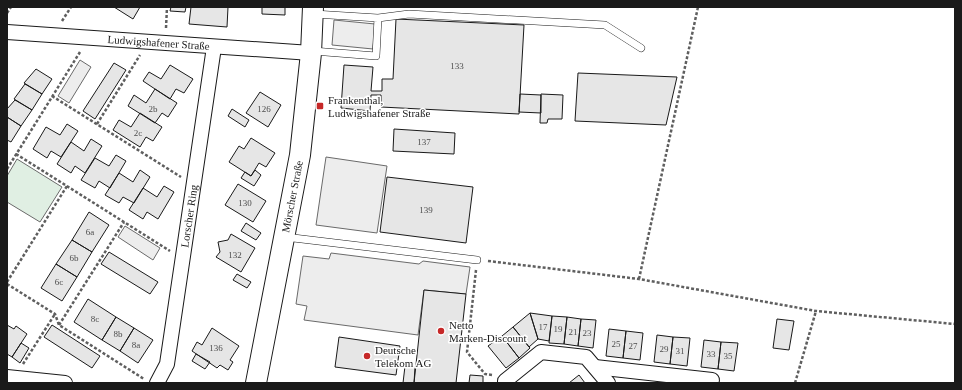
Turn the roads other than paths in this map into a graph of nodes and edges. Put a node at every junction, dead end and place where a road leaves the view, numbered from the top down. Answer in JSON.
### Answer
{"nodes":[{"id":1,"x":313,"y":11,"type":"edge"},
{"id":2,"x":378,"y":18,"type":"junction"},
{"id":3,"x":7,"y":32,"type":"edge"},
{"id":4,"x":214,"y":47,"type":"junction"},
{"id":5,"x":641,"y":48,"type":"dead end"},
{"id":6,"x":311,"y":52,"type":"junction"},
{"id":7,"x":284,"y":236,"type":"junction"},
{"id":8,"x":477,"y":260,"type":"road end"},
{"id":9,"x":595,"y":368,"type":"junction"},
{"id":10,"x":11,"y":378,"type":"edge"},
{"id":11,"x":640,"y":378,"type":"edge"},
{"id":12,"x":712,"y":380,"type":"dead end"},
{"id":13,"x":505,"y":382,"type":"edge"},
{"id":14,"x":65,"y":383,"type":"edge"},
{"id":15,"x":157,"y":383,"type":"edge"},
{"id":16,"x":256,"y":383,"type":"edge"},
{"id":17,"x":608,"y":383,"type":"edge"}],
"edges":[{"from":1,"to":2,"type":"lane"},
{"from":1,"to":6,"type":"street","name":"Mörscher Straße"},
{"from":2,"to":5,"type":"lane"},
{"from":2,"to":6,"type":"lane"},
{"from":3,"to":4,"type":"street","name":"Ludwigshafener Straße"},
{"from":4,"to":6,"type":"street","name":"Ludwigshafener Straße"},
{"from":4,"to":15,"type":"street","name":"Lorscher Ring"},
{"from":6,"to":7,"type":"street","name":"Mörscher Straße"},
{"from":7,"to":8,"type":"lane"},
{"from":7,"to":16,"type":"street","name":"Mörscher Straße"},
{"from":9,"to":11,"type":"street"},
{"from":9,"to":13,"type":"street"},
{"from":9,"to":17,"type":"street"},
{"from":10,"to":14,"type":"street"},
{"from":11,"to":12,"type":"street"}]}
